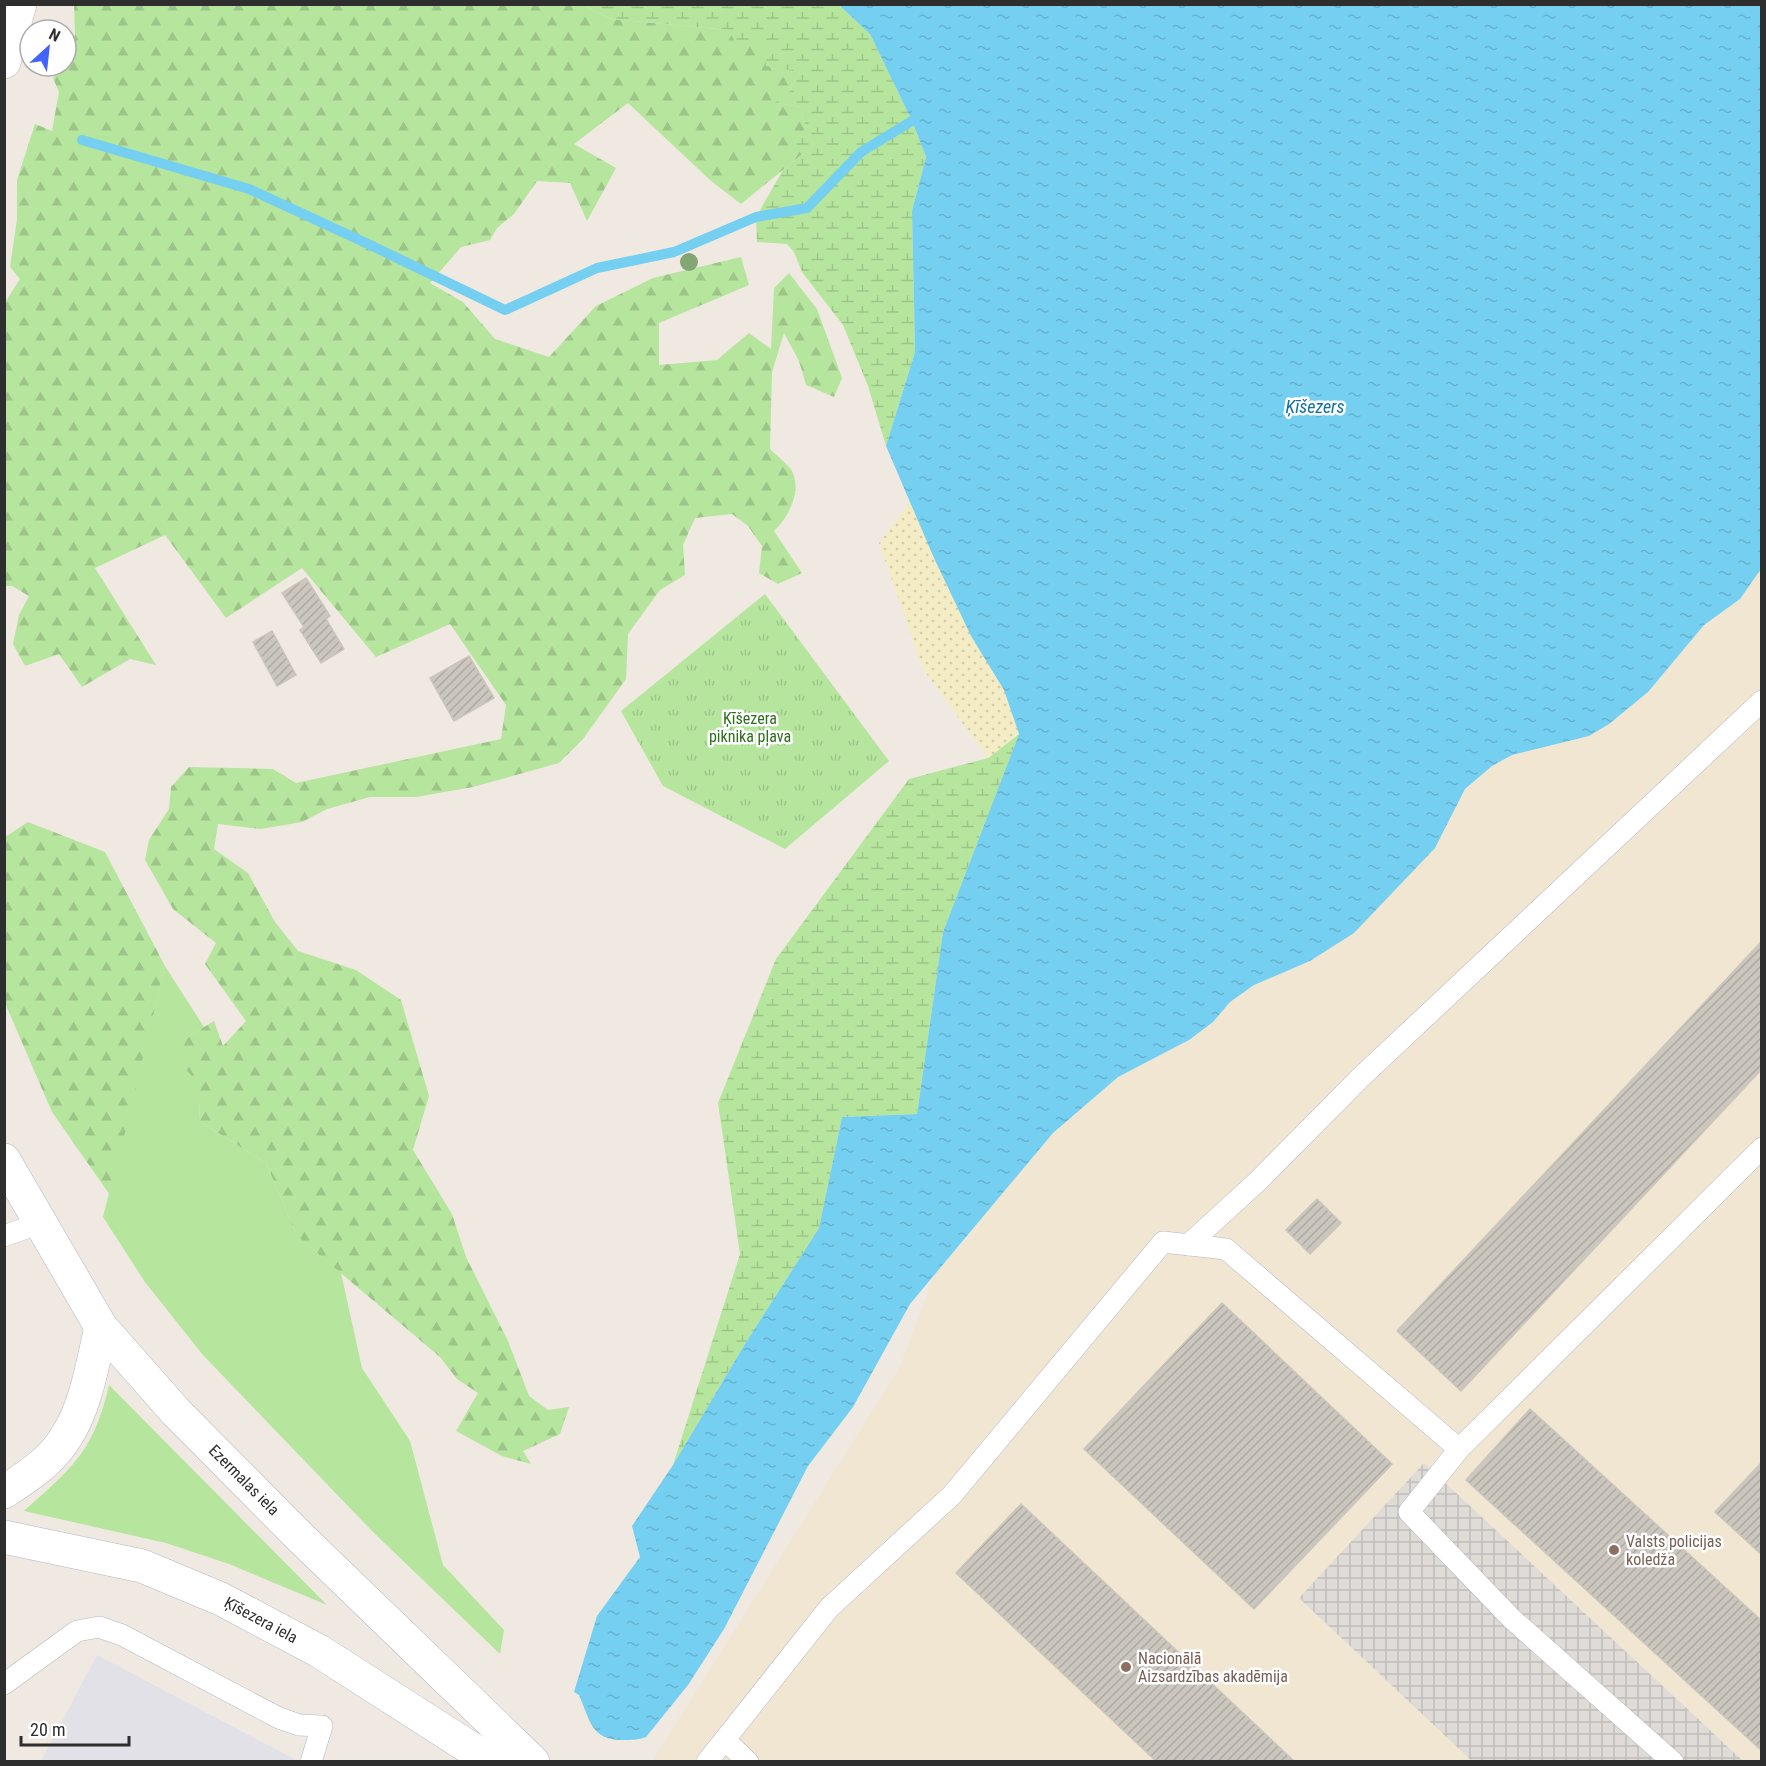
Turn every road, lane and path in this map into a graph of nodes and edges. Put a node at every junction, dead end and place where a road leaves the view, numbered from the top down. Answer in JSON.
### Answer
{"nodes":[{"id":1,"x":20,"y":4,"type":"edge"},
{"id":2,"x":4,"y":62,"type":"edge"},
{"id":3,"x":1761,"y":701,"type":"edge"},
{"id":4,"x":1761,"y":1148,"type":"edge"},
{"id":5,"x":4,"y":1160,"type":"edge"},
{"id":6,"x":40,"y":1223,"type":"junction"},
{"id":7,"x":4,"y":1236,"type":"edge"},
{"id":8,"x":1188,"y":1245,"type":"junction"},
{"id":9,"x":101,"y":1327,"type":"junction"},
{"id":10,"x":1459,"y":1449,"type":"junction"},
{"id":11,"x":4,"y":1492,"type":"edge"},
{"id":12,"x":4,"y":1537,"type":"edge"},
{"id":13,"x":4,"y":1684,"type":"edge"},
{"id":14,"x":725,"y":1740,"type":"junction"},
{"id":15,"x":311,"y":1761,"type":"edge"},
{"id":16,"x":492,"y":1761,"type":"edge"},
{"id":17,"x":533,"y":1761,"type":"edge"},
{"id":18,"x":707,"y":1761,"type":"edge"},
{"id":19,"x":748,"y":1761,"type":"edge"},
{"id":20,"x":1673,"y":1761,"type":"edge"}],
"edges":[{"from":1,"to":2,"type":"street"},
{"from":3,"to":8,"type":"lane"},
{"from":4,"to":10,"type":"lane"},
{"from":5,"to":6,"type":"street","name":"Ezermalas iela"},
{"from":6,"to":7,"type":"lane"},
{"from":6,"to":9,"type":"street","name":"Ezermalas iela"},
{"from":8,"to":10,"type":"lane"},
{"from":8,"to":14,"type":"lane"},
{"from":9,"to":11,"type":"street"},
{"from":9,"to":17,"type":"street","name":"Ezermalas iela"},
{"from":10,"to":20,"type":"lane"},
{"from":12,"to":16,"type":"street","name":"Ķīšezera iela"},
{"from":13,"to":15,"type":"lane"},
{"from":14,"to":18,"type":"lane"},
{"from":14,"to":19,"type":"lane"}]}
